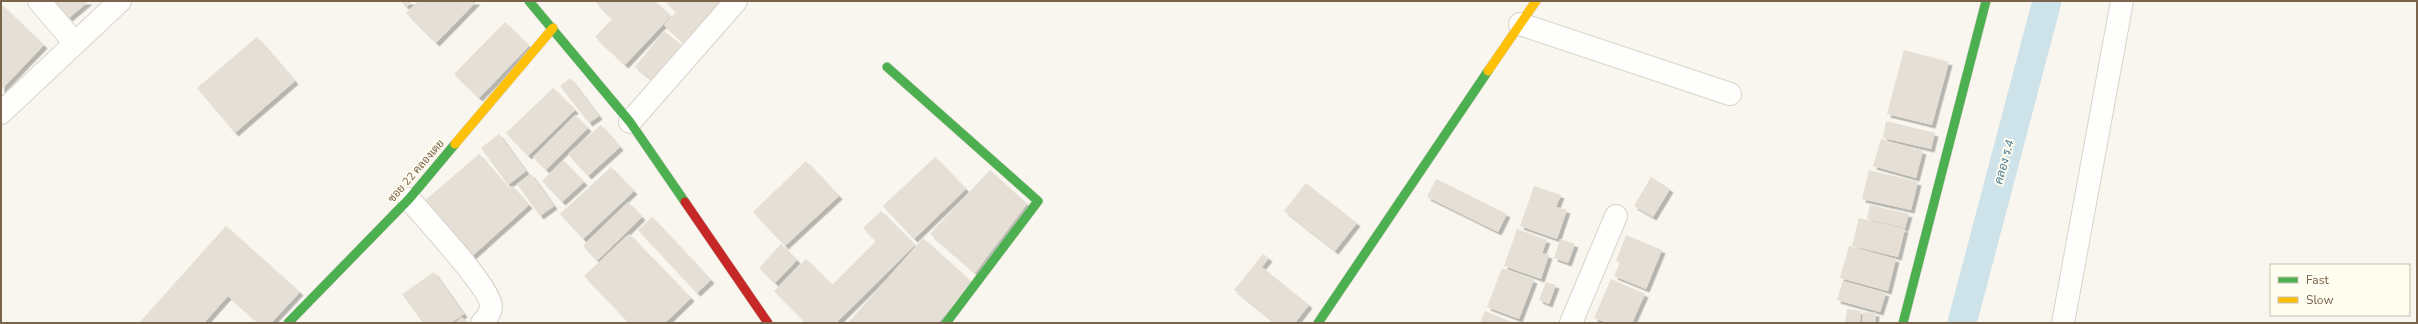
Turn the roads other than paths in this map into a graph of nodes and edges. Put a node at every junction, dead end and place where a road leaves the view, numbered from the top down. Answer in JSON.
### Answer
{"nodes":[{"id":1,"x":39,"y":1,"type":"edge"},
{"id":2,"x":120,"y":1,"type":"edge"},
{"id":3,"x":529,"y":1,"type":"edge"},
{"id":4,"x":736,"y":1,"type":"edge"},
{"id":5,"x":1536,"y":1,"type":"edge"},
{"id":6,"x":1986,"y":1,"type":"edge"},
{"id":7,"x":2122,"y":1,"type":"edge"},
{"id":8,"x":1520,"y":24,"type":"junction"},
{"id":9,"x":553,"y":28,"type":"junction"},
{"id":10,"x":75,"y":43,"type":"junction"},
{"id":11,"x":887,"y":67,"type":"dead end"},
{"id":12,"x":1730,"y":94,"type":"dead end"},
{"id":13,"x":1,"y":113,"type":"edge"},
{"id":14,"x":630,"y":122,"type":"junction"},
{"id":15,"x":409,"y":199,"type":"junction"},
{"id":16,"x":1616,"y":216,"type":"dead end"},
{"id":17,"x":288,"y":323,"type":"edge"},
{"id":18,"x":482,"y":323,"type":"edge"},
{"id":19,"x":768,"y":323,"type":"edge"},
{"id":20,"x":946,"y":323,"type":"edge"},
{"id":21,"x":1318,"y":323,"type":"edge"},
{"id":22,"x":1571,"y":323,"type":"edge"},
{"id":23,"x":1903,"y":323,"type":"edge"},
{"id":24,"x":2063,"y":323,"type":"edge"}],
"edges":[{"from":1,"to":10,"type":"street"},
{"from":2,"to":10,"type":"street"},
{"from":3,"to":9,"type":"street"},
{"from":4,"to":14,"type":"street"},
{"from":5,"to":8,"type":"street"},
{"from":6,"to":23,"type":"street"},
{"from":7,"to":24,"type":"street"},
{"from":8,"to":12,"type":"street"},
{"from":8,"to":21,"type":"street"},
{"from":9,"to":14,"type":"street"},
{"from":9,"to":15,"type":"street","name":"ซอย 22 คลองเตย"},
{"from":10,"to":13,"type":"street"},
{"from":11,"to":20,"type":"street"},
{"from":14,"to":19,"type":"street"},
{"from":15,"to":17,"type":"street","name":"ซอย 22 คลองเตย"},
{"from":15,"to":18,"type":"street"},
{"from":16,"to":22,"type":"street"}]}
